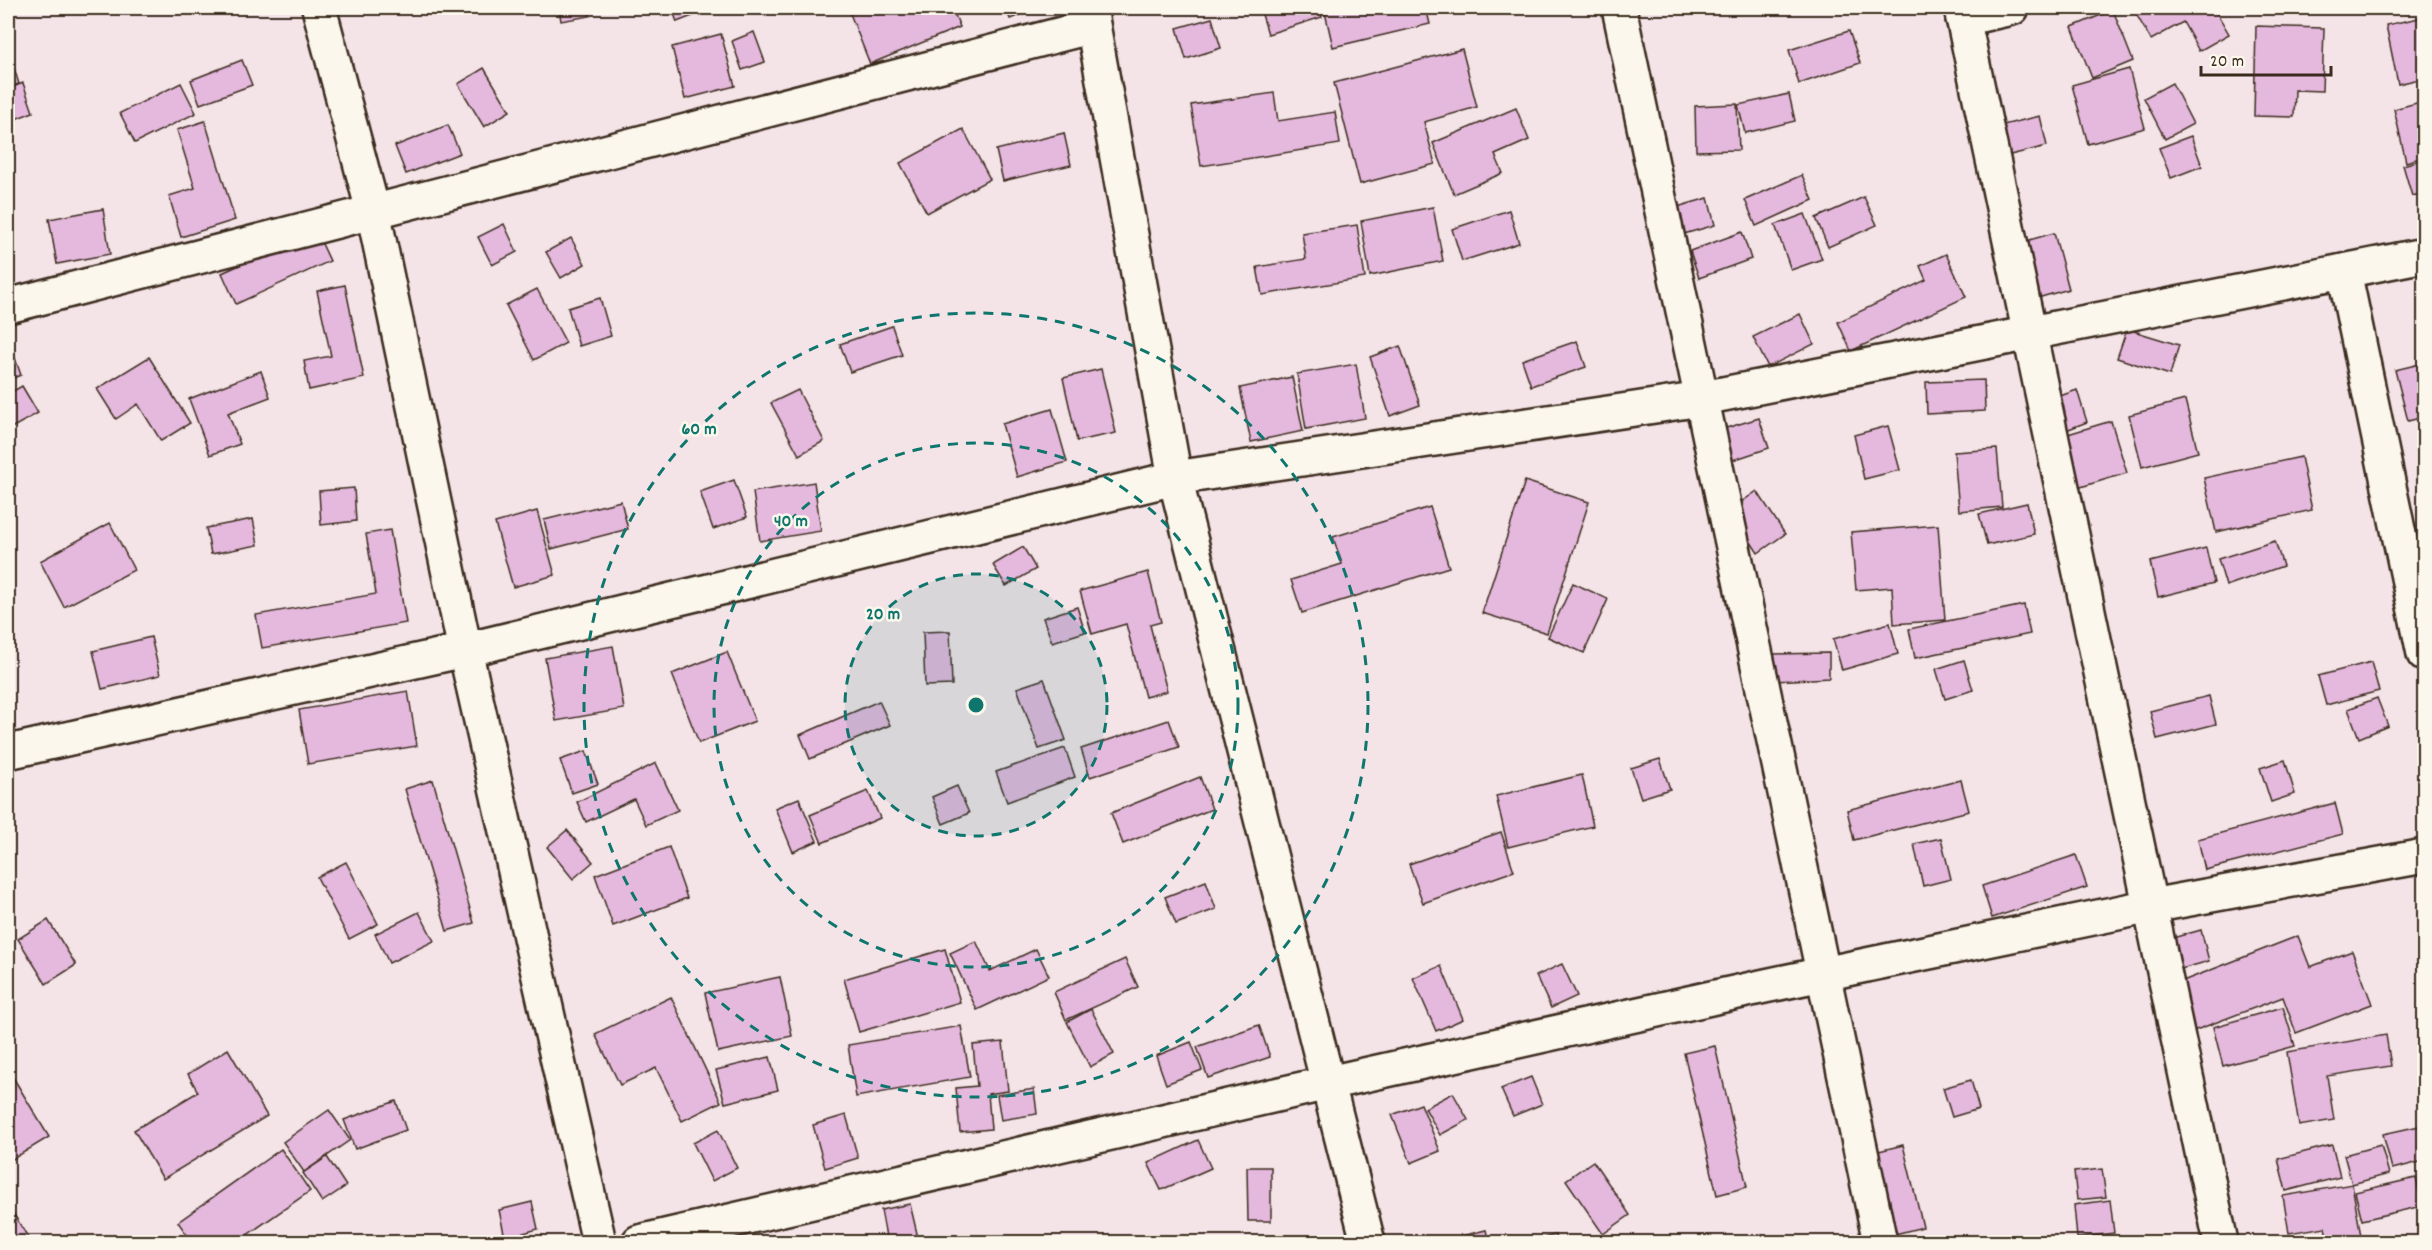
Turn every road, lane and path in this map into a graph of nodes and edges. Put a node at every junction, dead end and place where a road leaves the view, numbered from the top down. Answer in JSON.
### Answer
{"nodes":[{"id":1,"x":319,"y":8,"type":"edge"},
{"id":2,"x":1619,"y":8,"type":"edge"},
{"id":3,"x":2012,"y":8,"type":"edge"},
{"id":4,"x":1962,"y":13,"type":"edge"},
{"id":5,"x":1091,"y":16,"type":"edge"},
{"id":6,"x":373,"y":211,"type":"junction"},
{"id":7,"x":2424,"y":255,"type":"edge"},
{"id":8,"x":2344,"y":271,"type":"junction"},
{"id":9,"x":8,"y":306,"type":"edge"},
{"id":10,"x":2029,"y":333,"type":"junction"},
{"id":11,"x":1702,"y":398,"type":"junction"},
{"id":12,"x":1175,"y":478,"type":"junction"},
{"id":13,"x":465,"y":650,"type":"junction"},
{"id":14,"x":2424,"y":654,"type":"edge"},
{"id":15,"x":8,"y":752,"type":"edge"},
{"id":16,"x":2424,"y":856,"type":"edge"},
{"id":17,"x":2150,"y":906,"type":"junction"},
{"id":18,"x":1824,"y":974,"type":"junction"},
{"id":19,"x":1328,"y":1083,"type":"junction"},
{"id":20,"x":599,"y":1242,"type":"edge"},
{"id":21,"x":639,"y":1242,"type":"edge"},
{"id":22,"x":1368,"y":1242,"type":"edge"},
{"id":23,"x":1880,"y":1242,"type":"edge"},
{"id":24,"x":2221,"y":1242,"type":"edge"}],
"edges":[{"from":1,"to":6,"type":"street"},
{"from":2,"to":11,"type":"street"},
{"from":3,"to":4,"type":"street"},
{"from":4,"to":10,"type":"street"},
{"from":5,"to":6,"type":"street"},
{"from":5,"to":12,"type":"street"},
{"from":6,"to":9,"type":"street"},
{"from":6,"to":13,"type":"street"},
{"from":7,"to":8,"type":"street"},
{"from":8,"to":10,"type":"street"},
{"from":8,"to":14,"type":"street"},
{"from":10,"to":11,"type":"street"},
{"from":10,"to":17,"type":"street"},
{"from":11,"to":12,"type":"street"},
{"from":11,"to":18,"type":"street"},
{"from":12,"to":13,"type":"street"},
{"from":12,"to":19,"type":"street"},
{"from":13,"to":15,"type":"street"},
{"from":13,"to":20,"type":"street"},
{"from":16,"to":17,"type":"street"},
{"from":17,"to":18,"type":"street"},
{"from":17,"to":24,"type":"street"},
{"from":18,"to":19,"type":"street"},
{"from":18,"to":23,"type":"street"},
{"from":19,"to":21,"type":"street"},
{"from":19,"to":22,"type":"street"}]}
